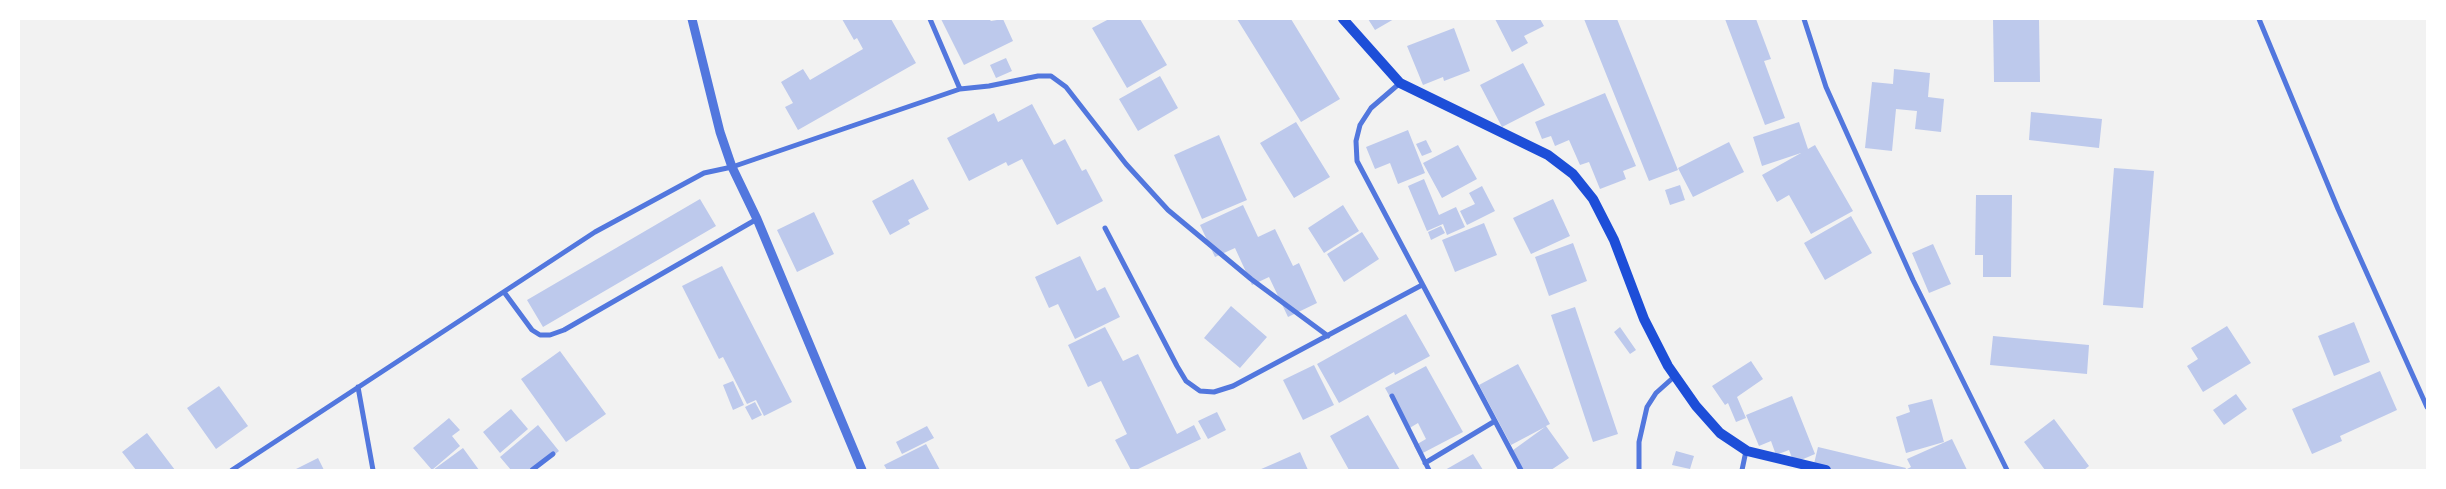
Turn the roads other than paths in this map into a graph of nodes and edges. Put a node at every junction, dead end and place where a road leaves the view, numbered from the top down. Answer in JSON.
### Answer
{"nodes":[{"id":1,"x":692,"y":19,"type":"edge"},
{"id":2,"x":930,"y":19,"type":"edge"},
{"id":3,"x":1343,"y":19,"type":"edge"},
{"id":4,"x":1804,"y":19,"type":"edge"},
{"id":5,"x":2258,"y":19,"type":"edge"},
{"id":6,"x":1400,"y":83,"type":"junction"},
{"id":7,"x":960,"y":89,"type":"junction"},
{"id":8,"x":732,"y":167,"type":"junction"},
{"id":9,"x":758,"y":219,"type":"junction"},
{"id":10,"x":1105,"y":228,"type":"dead end"},
{"id":11,"x":1422,"y":285,"type":"junction"},
{"id":12,"x":504,"y":292,"type":"junction"},
{"id":13,"x":1328,"y":336,"type":"junction"},
{"id":14,"x":1675,"y":376,"type":"junction"},
{"id":15,"x":358,"y":388,"type":"junction"},
{"id":16,"x":1392,"y":396,"type":"dead end"},
{"id":17,"x":2427,"y":407,"type":"edge"},
{"id":18,"x":1495,"y":420,"type":"junction"},
{"id":19,"x":1746,"y":451,"type":"junction"},
{"id":20,"x":553,"y":454,"type":"dead end"},
{"id":21,"x":1425,"y":463,"type":"junction"},
{"id":22,"x":232,"y":470,"type":"edge"},
{"id":23,"x":373,"y":470,"type":"edge"},
{"id":24,"x":532,"y":470,"type":"edge"},
{"id":25,"x":862,"y":470,"type":"edge"},
{"id":26,"x":1429,"y":470,"type":"edge"},
{"id":27,"x":1521,"y":470,"type":"edge"},
{"id":28,"x":1639,"y":470,"type":"edge"},
{"id":29,"x":1742,"y":470,"type":"edge"},
{"id":30,"x":1826,"y":470,"type":"edge"},
{"id":31,"x":2007,"y":470,"type":"edge"}],
"edges":[{"from":1,"to":8,"type":"street"},
{"from":2,"to":7,"type":"street"},
{"from":3,"to":6,"type":"main road"},
{"from":4,"to":31,"type":"street"},
{"from":5,"to":17,"type":"street"},
{"from":6,"to":11,"type":"street"},
{"from":6,"to":14,"type":"main road"},
{"from":7,"to":8,"type":"street"},
{"from":7,"to":13,"type":"street"},
{"from":8,"to":9,"type":"street"},
{"from":8,"to":12,"type":"street"},
{"from":9,"to":12,"type":"street"},
{"from":9,"to":25,"type":"street"},
{"from":10,"to":13,"type":"street"},
{"from":11,"to":13,"type":"street"},
{"from":11,"to":18,"type":"street"},
{"from":12,"to":15,"type":"street"},
{"from":14,"to":19,"type":"main road"},
{"from":14,"to":28,"type":"street"},
{"from":15,"to":22,"type":"street"},
{"from":15,"to":23,"type":"street"},
{"from":16,"to":21,"type":"street"},
{"from":18,"to":21,"type":"street"},
{"from":18,"to":27,"type":"street"},
{"from":19,"to":29,"type":"street"},
{"from":19,"to":30,"type":"main road"},
{"from":20,"to":24,"type":"street"},
{"from":21,"to":26,"type":"street"}]}
